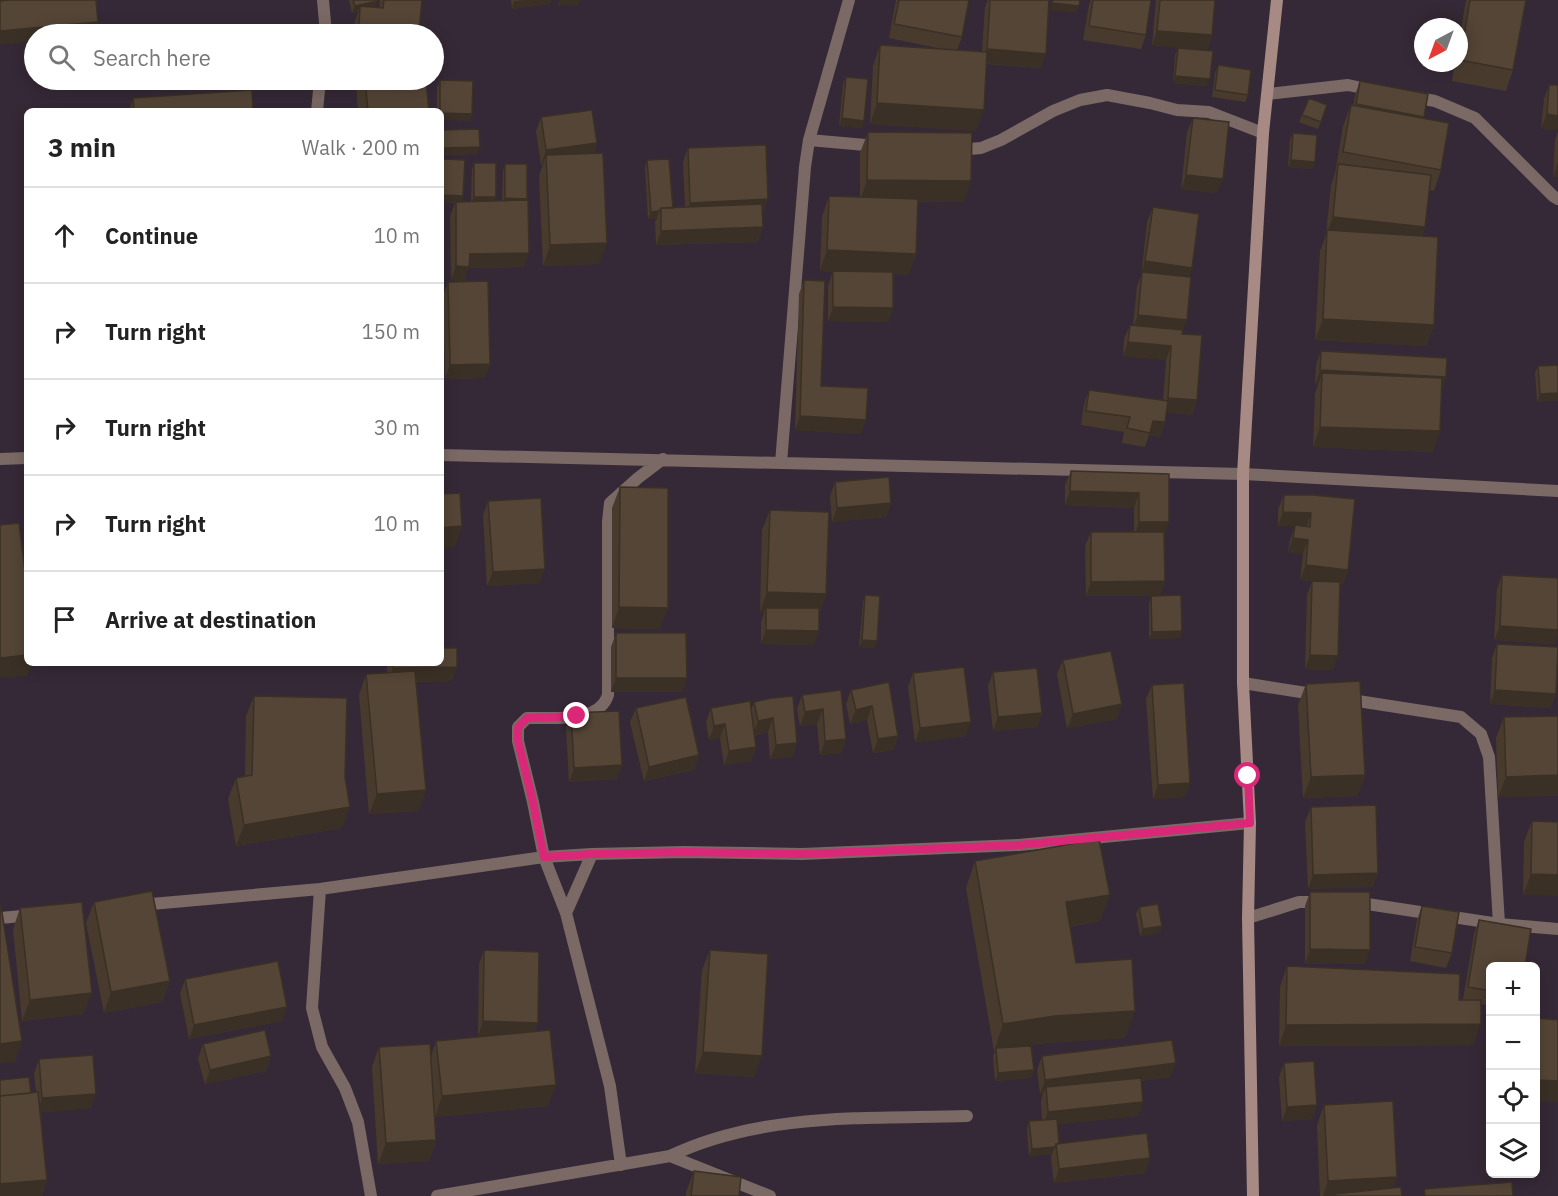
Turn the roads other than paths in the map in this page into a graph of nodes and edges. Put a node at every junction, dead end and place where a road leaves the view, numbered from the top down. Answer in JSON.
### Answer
{"nodes":[{"id":1,"x":324,"y":0,"type":"edge"},
{"id":2,"x":849,"y":0,"type":"edge"},
{"id":3,"x":1277,"y":0,"type":"edge"},
{"id":4,"x":325,"y":24,"type":"edge"},
{"id":5,"x":319,"y":90,"type":"edge"},
{"id":6,"x":1381,"y":91,"type":"edge"},
{"id":7,"x":1268,"y":94,"type":"junction"},
{"id":8,"x":1402,"y":95,"type":"edge"},
{"id":9,"x":317,"y":108,"type":"edge"},
{"id":10,"x":1263,"y":133,"type":"junction"},
{"id":11,"x":809,"y":140,"type":"junction"},
{"id":12,"x":890,"y":147,"type":"edge"},
{"id":13,"x":948,"y":149,"type":"edge"},
{"id":14,"x":1558,"y":199,"type":"edge"},
{"id":15,"x":444,"y":455,"type":"edge"},
{"id":16,"x":24,"y":458,"type":"edge"},
{"id":17,"x":0,"y":459,"type":"edge"},
{"id":18,"x":663,"y":459,"type":"junction"},
{"id":19,"x":781,"y":463,"type":"junction"},
{"id":20,"x":1243,"y":474,"type":"junction"},
{"id":21,"x":1558,"y":491,"type":"edge"},
{"id":22,"x":1243,"y":683,"type":"junction"},
{"id":23,"x":1250,"y":823,"type":"junction"},
{"id":24,"x":592,"y":854,"type":"junction"},
{"id":25,"x":544,"y":857,"type":"junction"},
{"id":26,"x":320,"y":889,"type":"junction"},
{"id":27,"x":130,"y":906,"type":"edge"},
{"id":28,"x":47,"y":913,"type":"edge"},
{"id":29,"x":566,"y":913,"type":"junction"},
{"id":30,"x":0,"y":918,"type":"edge"},
{"id":31,"x":1248,"y":918,"type":"junction"},
{"id":32,"x":1499,"y":924,"type":"junction"},
{"id":33,"x":1558,"y":929,"type":"edge"},
{"id":34,"x":968,"y":1116,"type":"dead end"},
{"id":35,"x":670,"y":1156,"type":"junction"},
{"id":36,"x":621,"y":1166,"type":"junction"},
{"id":37,"x":493,"y":1192,"type":"edge"},
{"id":38,"x":371,"y":1196,"type":"edge"},
{"id":39,"x":437,"y":1196,"type":"edge"},
{"id":40,"x":770,"y":1196,"type":"edge"},
{"id":41,"x":1253,"y":1196,"type":"edge"}],
"edges":[{"from":1,"to":4,"type":"street"},
{"from":2,"to":11,"type":"street"},
{"from":3,"to":7,"type":"street"},
{"from":5,"to":9,"type":"street"},
{"from":6,"to":7,"type":"street"},
{"from":7,"to":10,"type":"street"},
{"from":8,"to":14,"type":"street"},
{"from":10,"to":13,"type":"street"},
{"from":10,"to":20,"type":"street"},
{"from":11,"to":12,"type":"street"},
{"from":11,"to":19,"type":"street"},
{"from":15,"to":18,"type":"street"},
{"from":16,"to":17,"type":"street"},
{"from":18,"to":19,"type":"street"},
{"from":18,"to":25,"type":"street"},
{"from":19,"to":20,"type":"street"},
{"from":20,"to":21,"type":"street"},
{"from":20,"to":22,"type":"street"},
{"from":22,"to":23,"type":"street"},
{"from":22,"to":32,"type":"street"},
{"from":23,"to":24,"type":"street"},
{"from":23,"to":31,"type":"street"},
{"from":24,"to":25,"type":"street"},
{"from":24,"to":29,"type":"street"},
{"from":25,"to":26,"type":"street"},
{"from":25,"to":29,"type":"street"},
{"from":26,"to":27,"type":"street"},
{"from":26,"to":38,"type":"street"},
{"from":28,"to":30,"type":"street"},
{"from":29,"to":36,"type":"street"},
{"from":31,"to":32,"type":"street"},
{"from":31,"to":41,"type":"street"},
{"from":32,"to":33,"type":"street"},
{"from":34,"to":35,"type":"street"},
{"from":35,"to":36,"type":"street"},
{"from":35,"to":40,"type":"street"},
{"from":36,"to":37,"type":"street"},
{"from":37,"to":39,"type":"street"}]}
